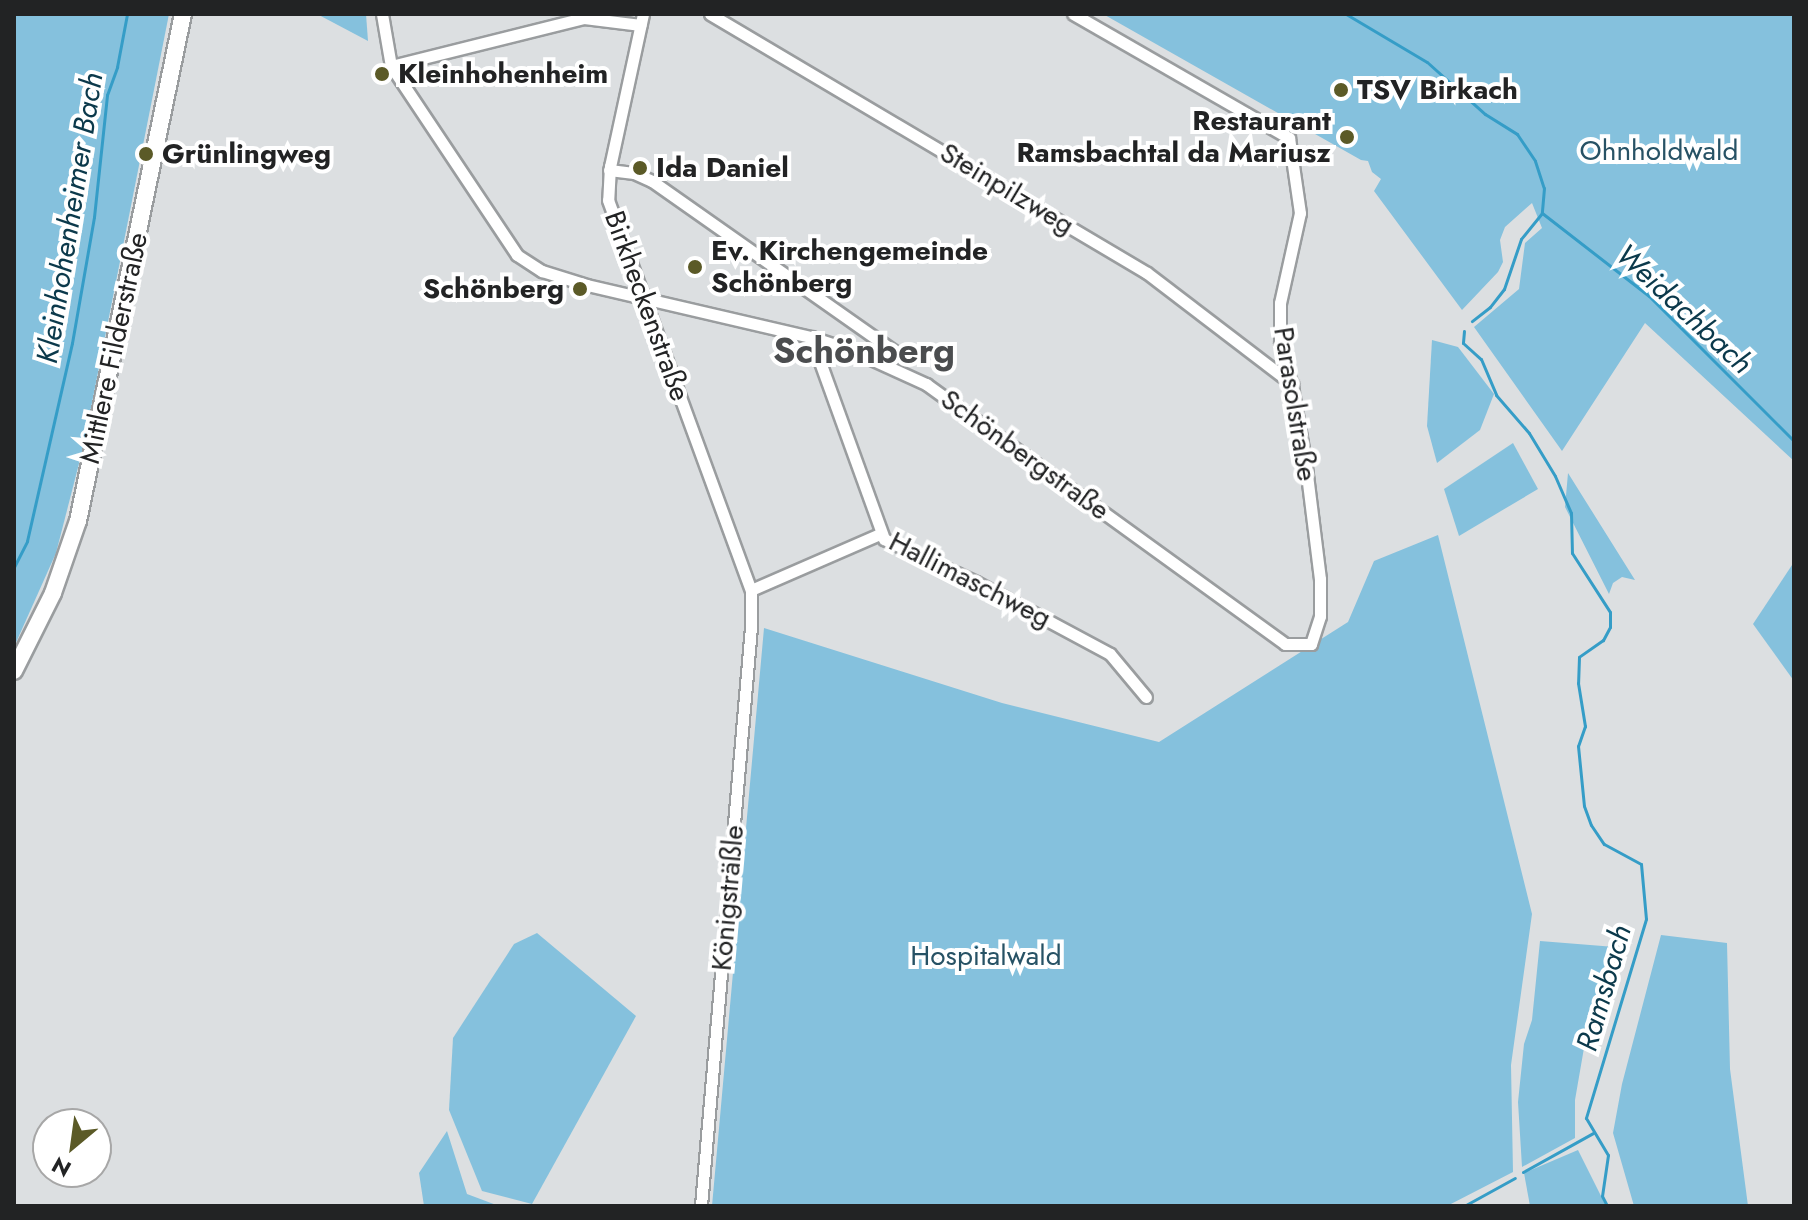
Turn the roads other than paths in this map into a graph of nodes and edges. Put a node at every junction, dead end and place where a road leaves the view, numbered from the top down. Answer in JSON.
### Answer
{"nodes":[{"id":1,"x":183,"y":14,"type":"edge"},
{"id":2,"x":382,"y":14,"type":"edge"},
{"id":3,"x":710,"y":14,"type":"edge"},
{"id":4,"x":1073,"y":14,"type":"edge"},
{"id":5,"x":642,"y":19,"type":"edge"},
{"id":6,"x":391,"y":66,"type":"junction"},
{"id":7,"x":609,"y":170,"type":"junction"},
{"id":8,"x":644,"y":298,"type":"junction"},
{"id":9,"x":811,"y":337,"type":"junction"},
{"id":10,"x":904,"y":358,"type":"dead end"},
{"id":11,"x":1292,"y":384,"type":"junction"},
{"id":12,"x":880,"y":534,"type":"junction"},
{"id":13,"x":751,"y":590,"type":"junction"},
{"id":14,"x":1285,"y":644,"type":"joint"},
{"id":15,"x":14,"y":671,"type":"edge"},
{"id":16,"x":1146,"y":697,"type":"dead end"},
{"id":17,"x":701,"y":1206,"type":"edge"}],
"edges":[{"from":1,"to":15,"type":"main road","name":"Mittlere Filderstraße"},
{"from":2,"to":6,"type":"street"},
{"from":3,"to":11,"type":"street","name":"Steinpilzweg"},
{"from":4,"to":11,"type":"street","name":"Parasolstraße"},
{"from":5,"to":6,"type":"street"},
{"from":5,"to":7,"type":"street","name":"Birkheckenstraße"},
{"from":6,"to":8,"type":"street","name":"Schönbergstraße"},
{"from":7,"to":8,"type":"street","name":"Birkheckenstraße"},
{"from":7,"to":10,"type":"street"},
{"from":8,"to":9,"type":"street","name":"Schönbergstraße"},
{"from":8,"to":13,"type":"street","name":"Birkheckenstraße"},
{"from":9,"to":12,"type":"street","name":"Hallimaschweg"},
{"from":9,"to":14,"type":"street","name":"Schönbergstraße"},
{"from":11,"to":14,"type":"street","name":"Parasolstraße"},
{"from":12,"to":13,"type":"street"},
{"from":12,"to":16,"type":"street","name":"Hallimaschweg"},
{"from":13,"to":17,"type":"street","name":"Königsträßle"}]}
